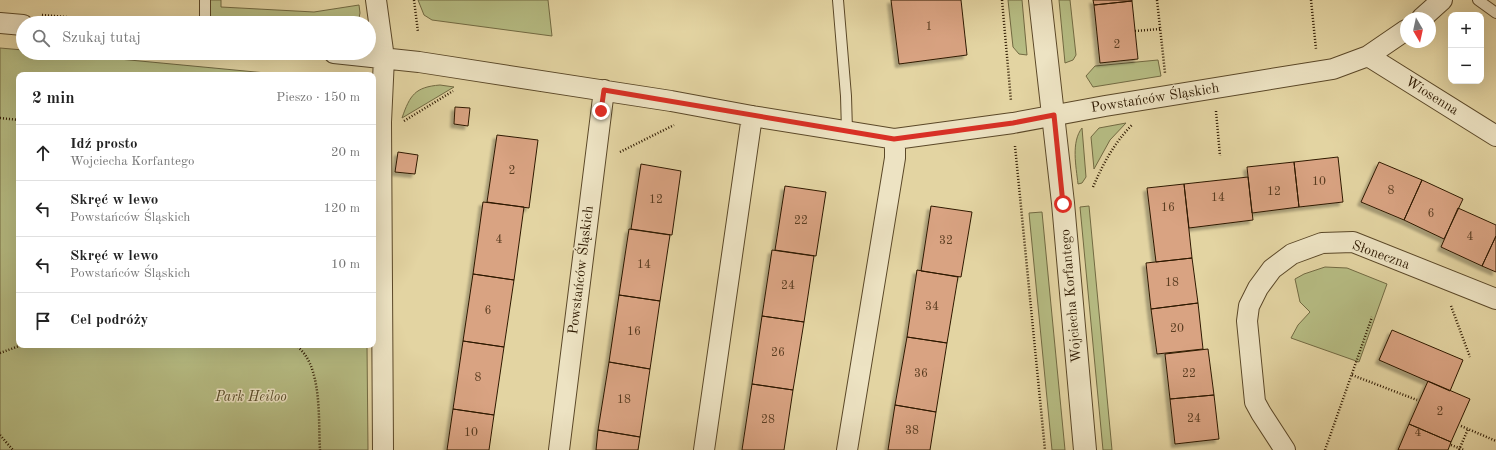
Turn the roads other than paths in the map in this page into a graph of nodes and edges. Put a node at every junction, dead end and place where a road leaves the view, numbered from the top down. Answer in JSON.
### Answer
{"nodes":[{"id":1,"x":205,"y":0,"type":"edge"},
{"id":2,"x":376,"y":0,"type":"edge"},
{"id":3,"x":838,"y":0,"type":"edge"},
{"id":4,"x":1040,"y":0,"type":"edge"},
{"id":5,"x":1442,"y":0,"type":"edge"},
{"id":6,"x":1478,"y":0,"type":"edge"},
{"id":7,"x":1429,"y":12,"type":"edge"},
{"id":8,"x":1496,"y":13,"type":"edge"},
{"id":9,"x":204,"y":16,"type":"edge"},
{"id":10,"x":16,"y":21,"type":"edge"},
{"id":11,"x":0,"y":23,"type":"edge"},
{"id":12,"x":1400,"y":34,"type":"edge"},
{"id":13,"x":1368,"y":56,"type":"junction"},
{"id":14,"x":376,"y":57,"type":"edge"},
{"id":15,"x":384,"y":58,"type":"junction"},
{"id":16,"x":604,"y":90,"type":"junction"},
{"id":17,"x":1054,"y":115,"type":"junction"},
{"id":18,"x":752,"y":116,"type":"junction"},
{"id":19,"x":847,"y":131,"type":"junction"},
{"id":20,"x":1496,"y":136,"type":"edge"},
{"id":21,"x":894,"y":139,"type":"junction"},
{"id":22,"x":1496,"y":299,"type":"edge"},
{"id":23,"x":383,"y":450,"type":"edge"},
{"id":24,"x":559,"y":450,"type":"edge"},
{"id":25,"x":704,"y":450,"type":"edge"},
{"id":26,"x":847,"y":450,"type":"edge"},
{"id":27,"x":1085,"y":450,"type":"edge"},
{"id":28,"x":1285,"y":450,"type":"edge"}],
"edges":[{"from":1,"to":9,"type":"lane"},
{"from":2,"to":15,"type":"street"},
{"from":3,"to":19,"type":"lane"},
{"from":4,"to":17,"type":"street","name":"Wojciecha Korfantego"},
{"from":5,"to":7,"type":"street"},
{"from":6,"to":8,"type":"lane"},
{"from":10,"to":11,"type":"street"},
{"from":12,"to":13,"type":"street","name":"Powstańców Śląskich"},
{"from":13,"to":17,"type":"street","name":"Powstańców Śląskich"},
{"from":13,"to":20,"type":"street","name":"Wiosenna"},
{"from":14,"to":15,"type":"street","name":"Powstańców Śląskich"},
{"from":15,"to":16,"type":"street","name":"Powstańców Śląskich"},
{"from":15,"to":23,"type":"street"},
{"from":16,"to":18,"type":"street","name":"Powstańców Śląskich"},
{"from":16,"to":24,"type":"street","name":"Powstańców Śląskich"},
{"from":17,"to":21,"type":"street","name":"Powstańców Śląskich"},
{"from":17,"to":27,"type":"street","name":"Wojciecha Korfantego"},
{"from":18,"to":19,"type":"street","name":"Powstańców Śląskich"},
{"from":18,"to":25,"type":"street"},
{"from":19,"to":21,"type":"street","name":"Powstańców Śląskich"},
{"from":21,"to":26,"type":"street"},
{"from":22,"to":28,"type":"street","name":"Słoneczna"}]}
